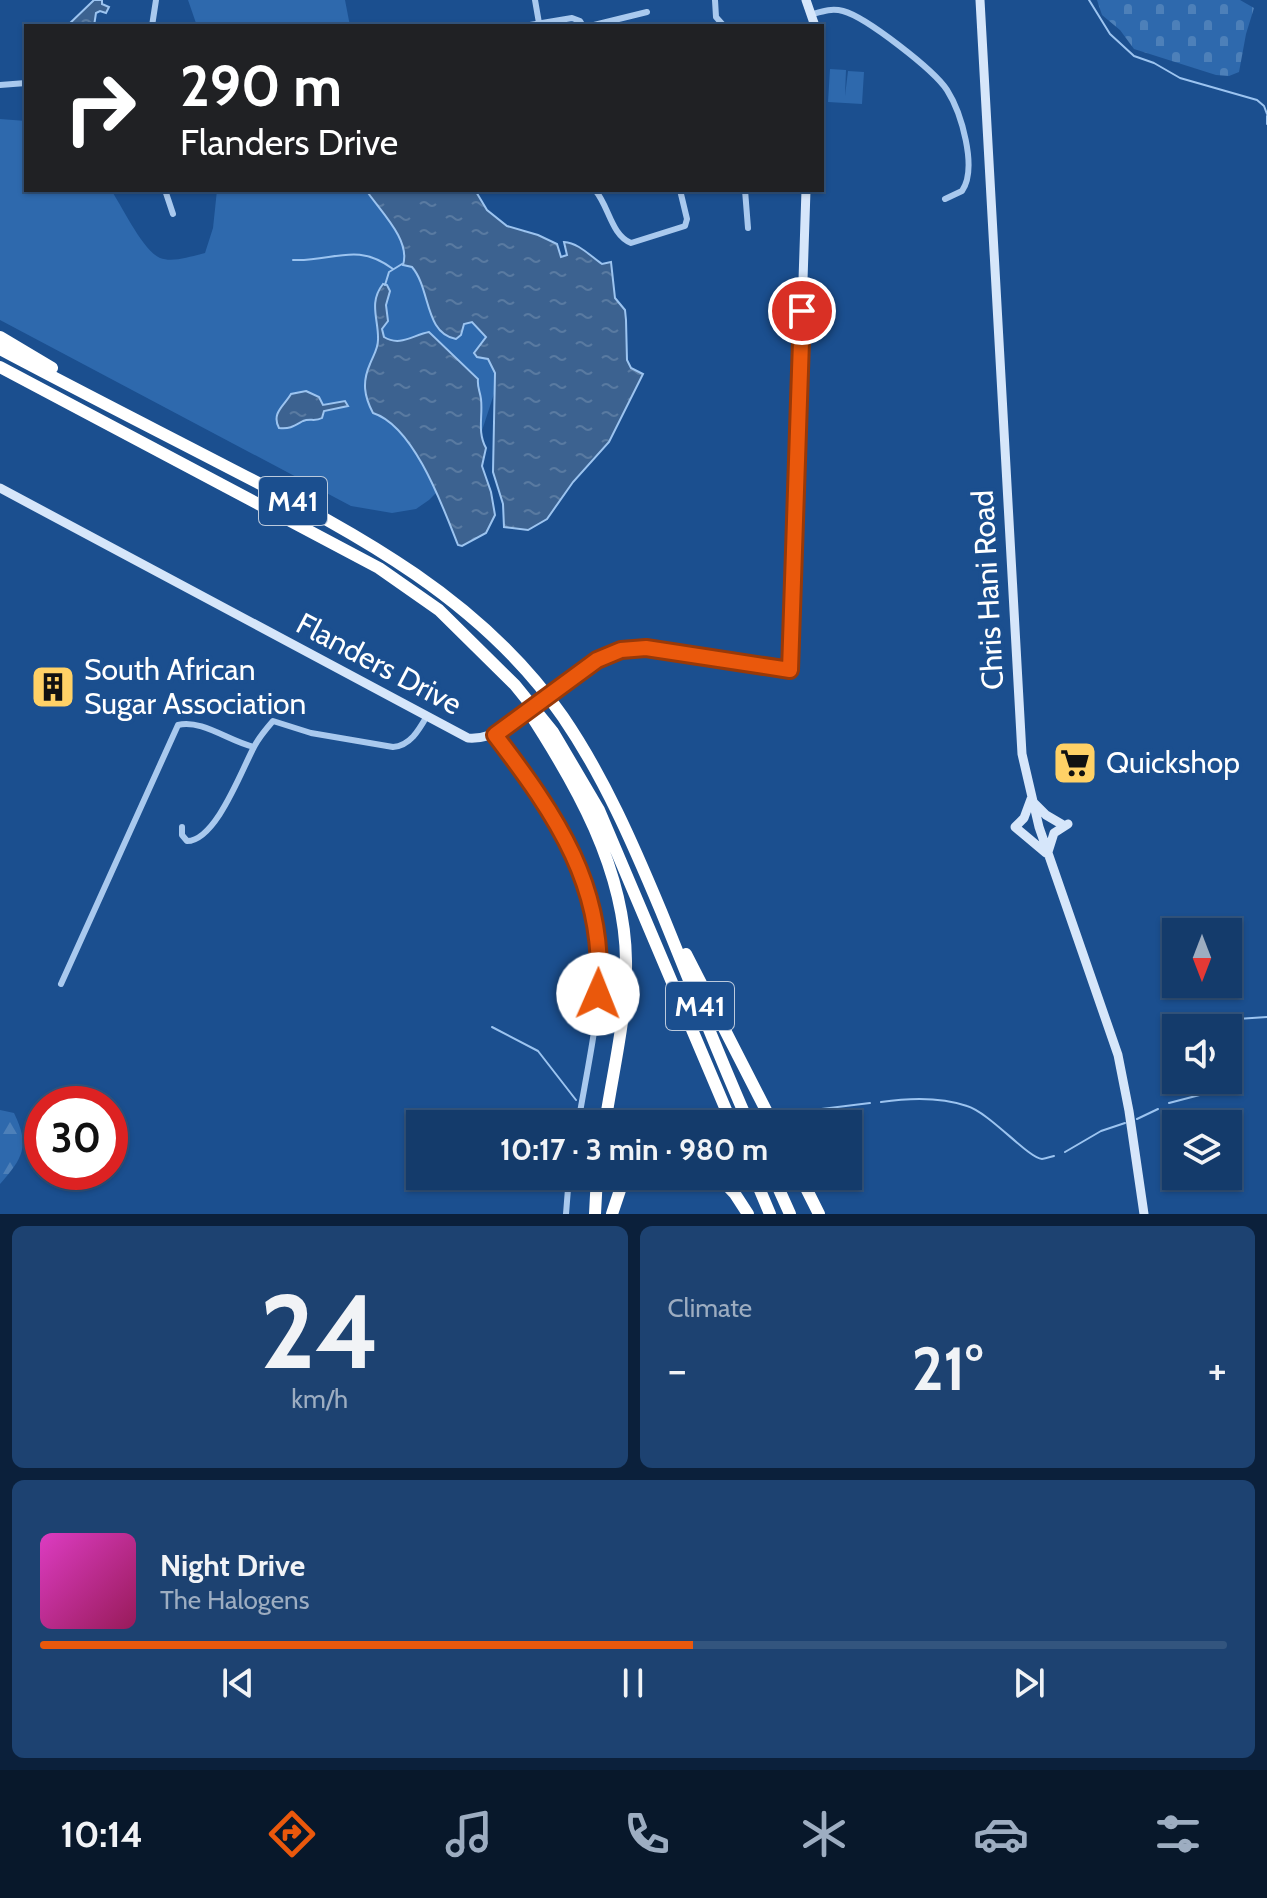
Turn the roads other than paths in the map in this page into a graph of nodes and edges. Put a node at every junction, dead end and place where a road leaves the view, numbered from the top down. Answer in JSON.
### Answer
{"nodes":[{"id":1,"x":156,"y":0,"type":"edge"},
{"id":2,"x":535,"y":0,"type":"edge"},
{"id":3,"x":715,"y":0,"type":"edge"},
{"id":4,"x":806,"y":0,"type":"edge"},
{"id":5,"x":980,"y":0,"type":"edge"},
{"id":6,"x":647,"y":12,"type":"dead end"},
{"id":7,"x":813,"y":14,"type":"junction"},
{"id":8,"x":539,"y":23,"type":"junction"},
{"id":9,"x":152,"y":24,"type":"edge"},
{"id":10,"x":534,"y":24,"type":"edge"},
{"id":11,"x":582,"y":24,"type":"edge"},
{"id":12,"x":598,"y":24,"type":"edge"},
{"id":13,"x":722,"y":24,"type":"edge"},
{"id":14,"x":815,"y":24,"type":"edge"},
{"id":15,"x":24,"y":83,"type":"edge"},
{"id":16,"x":0,"y":85,"type":"edge"},
{"id":17,"x":166,"y":192,"type":"edge"},
{"id":18,"x":596,"y":192,"type":"edge"},
{"id":19,"x":680,"y":192,"type":"edge"},
{"id":20,"x":745,"y":192,"type":"edge"},
{"id":21,"x":806,"y":192,"type":"edge"},
{"id":22,"x":945,"y":199,"type":"dead end"},
{"id":23,"x":173,"y":214,"type":"dead end"},
{"id":24,"x":748,"y":228,"type":"dead end"},
{"id":25,"x":0,"y":337,"type":"edge"},
{"id":26,"x":0,"y":349,"type":"edge"},
{"id":27,"x":0,"y":367,"type":"edge"},
{"id":28,"x":0,"y":375,"type":"edge"},
{"id":29,"x":119,"y":430,"type":"junction"},
{"id":30,"x":164,"y":434,"type":"junction"},
{"id":31,"x":0,"y":488,"type":"edge"},
{"id":32,"x":505,"y":677,"type":"junction"},
{"id":33,"x":427,"y":716,"type":"junction"},
{"id":34,"x":495,"y":735,"type":"junction"},
{"id":35,"x":254,"y":747,"type":"junction"},
{"id":36,"x":1031,"y":799,"type":"junction"},
{"id":37,"x":182,"y":827,"type":"dead end"},
{"id":38,"x":1049,"y":855,"type":"junction"},
{"id":39,"x":651,"y":887,"type":"junction"},
{"id":40,"x":61,"y":984,"type":"dead end"},
{"id":41,"x":580,"y":1110,"type":"edge"},
{"id":42,"x":607,"y":1110,"type":"edge"},
{"id":43,"x":726,"y":1110,"type":"edge"},
{"id":44,"x":743,"y":1110,"type":"edge"},
{"id":45,"x":766,"y":1110,"type":"edge"},
{"id":46,"x":1137,"y":1161,"type":"junction"},
{"id":47,"x":568,"y":1190,"type":"edge"},
{"id":48,"x":596,"y":1190,"type":"edge"},
{"id":49,"x":620,"y":1190,"type":"edge"},
{"id":50,"x":731,"y":1190,"type":"edge"},
{"id":51,"x":760,"y":1190,"type":"edge"},
{"id":52,"x":779,"y":1190,"type":"edge"},
{"id":53,"x":807,"y":1190,"type":"edge"},
{"id":54,"x":566,"y":1214,"type":"edge"},
{"id":55,"x":595,"y":1214,"type":"edge"},
{"id":56,"x":612,"y":1214,"type":"edge"},
{"id":57,"x":748,"y":1214,"type":"edge"},
{"id":58,"x":770,"y":1214,"type":"edge"},
{"id":59,"x":790,"y":1214,"type":"edge"},
{"id":60,"x":819,"y":1214,"type":"edge"},
{"id":61,"x":1144,"y":1214,"type":"edge"},
{"id":62,"x":1150,"y":1214,"type":"edge"}],
"edges":[{"from":1,"to":9,"type":"street"},
{"from":2,"to":8,"type":"street"},
{"from":3,"to":13,"type":"street"},
{"from":4,"to":7,"type":"main road"},
{"from":5,"to":36,"type":"main road","name":"Chris Hani Road"},
{"from":6,"to":12,"type":"street"},
{"from":7,"to":14,"type":"main road"},
{"from":7,"to":22,"type":"street"},
{"from":8,"to":10,"type":"street"},
{"from":8,"to":11,"type":"street"},
{"from":15,"to":16,"type":"street"},
{"from":17,"to":23,"type":"street"},
{"from":18,"to":19,"type":"street"},
{"from":20,"to":24,"type":"street"},
{"from":21,"to":34,"type":"main road"},
{"from":25,"to":30,"type":"highway"},
{"from":26,"to":30,"type":"highway","number":"M41"},
{"from":27,"to":29,"type":"highway","number":"M41"},
{"from":28,"to":29,"type":"highway"},
{"from":29,"to":32,"type":"highway","number":"M41"},
{"from":30,"to":39,"type":"highway","number":"M41"},
{"from":31,"to":33,"type":"main road","name":"Flanders Drive"},
{"from":32,"to":42,"type":"highway"},
{"from":32,"to":43,"type":"highway","number":"M41"},
{"from":33,"to":34,"type":"main road","name":"Flanders Drive"},
{"from":33,"to":35,"type":"street"},
{"from":34,"to":41,"type":"street"},
{"from":35,"to":37,"type":"street"},
{"from":35,"to":40,"type":"street"},
{"from":36,"to":38,"type":"main road","name":"Chris Hani Road"},
{"from":36,"to":38,"type":"main road"},
{"from":36,"to":38,"type":"main road"},
{"from":38,"to":46,"type":"main road","name":"Chris Hani Road"},
{"from":39,"to":44,"type":"highway","number":"M41"},
{"from":39,"to":45,"type":"highway"},
{"from":46,"to":61,"type":"main road","name":"Chris Hani Road"},
{"from":46,"to":62,"type":"main road","name":"Chris Hani Road"},
{"from":47,"to":54,"type":"street"},
{"from":48,"to":55,"type":"highway"},
{"from":49,"to":56,"type":"highway"},
{"from":50,"to":57,"type":"highway"},
{"from":51,"to":58,"type":"highway"},
{"from":52,"to":59,"type":"highway"},
{"from":53,"to":60,"type":"highway"}]}
